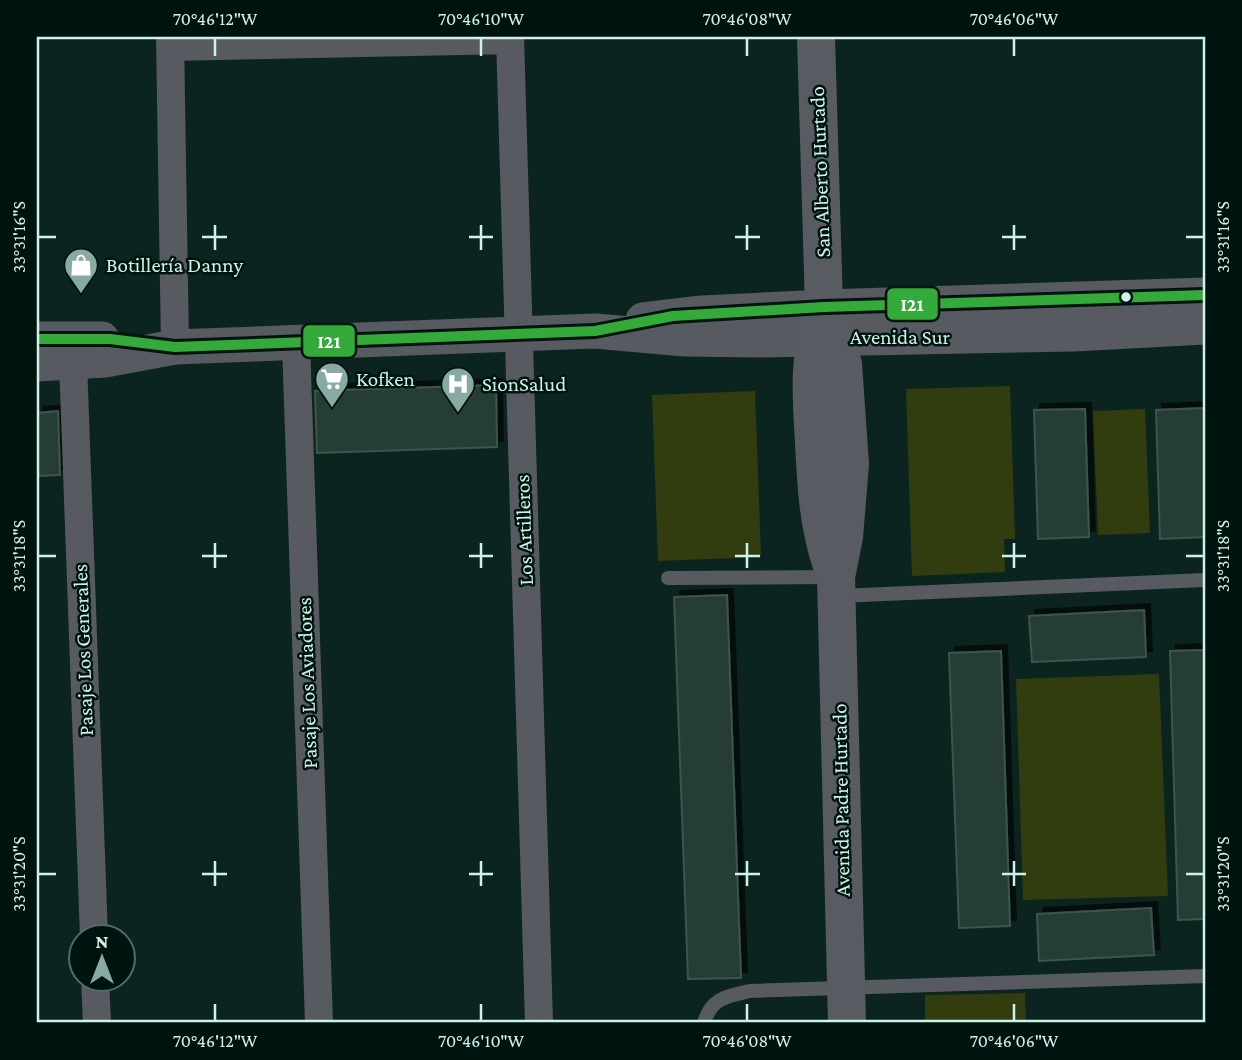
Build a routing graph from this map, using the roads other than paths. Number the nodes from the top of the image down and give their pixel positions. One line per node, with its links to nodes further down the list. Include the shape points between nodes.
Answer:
1 (816, 37): 6 (main road, San Alberto Hurtado)
2 (510, 38): 3 (street); 7 (street, Los Artilleros)
3 (170, 42): 10 (street)
4 (1205, 295): 6 (street, Avenida Sur)
5 (1205, 327): 6 (street, Avenida Sur, via 1073,334)
6 (824, 328): 7 (street, Avenida Sur, via 673,316 595,331); 15 (main road, Avenida Padre Hurtado, via 811,384 816,488)
7 (518, 334): 9 (street, Avenida Sur); 22 (street, Los Artilleros)
8 (37, 339): 10 (street, Avenida Sur, via 110,339)
9 (296, 343): 10 (street, Avenida Sur); 21 (street, Pasaje Los Aviadores)
10 (175, 347): 11 (street, Avenida Sur)
11 (73, 362): 12 (street, Avenida Sur); 16 (street, Pasaje Los Generales)
12 (37, 365)
13 (668, 578): 15 (lane)
14 (1205, 580): 15 (lane)
15 (836, 587): 19 (main road, Avenida Padre Hurtado)
16 (93, 923)
17 (1205, 976): 19 (lane)
18 (96, 993): 20 (street)
19 (846, 1006): 23 (lane, via 750,991 726,996 708,1010)
20 (97, 1023)
21 (319, 1023)
22 (539, 1023)
23 (704, 1023)

